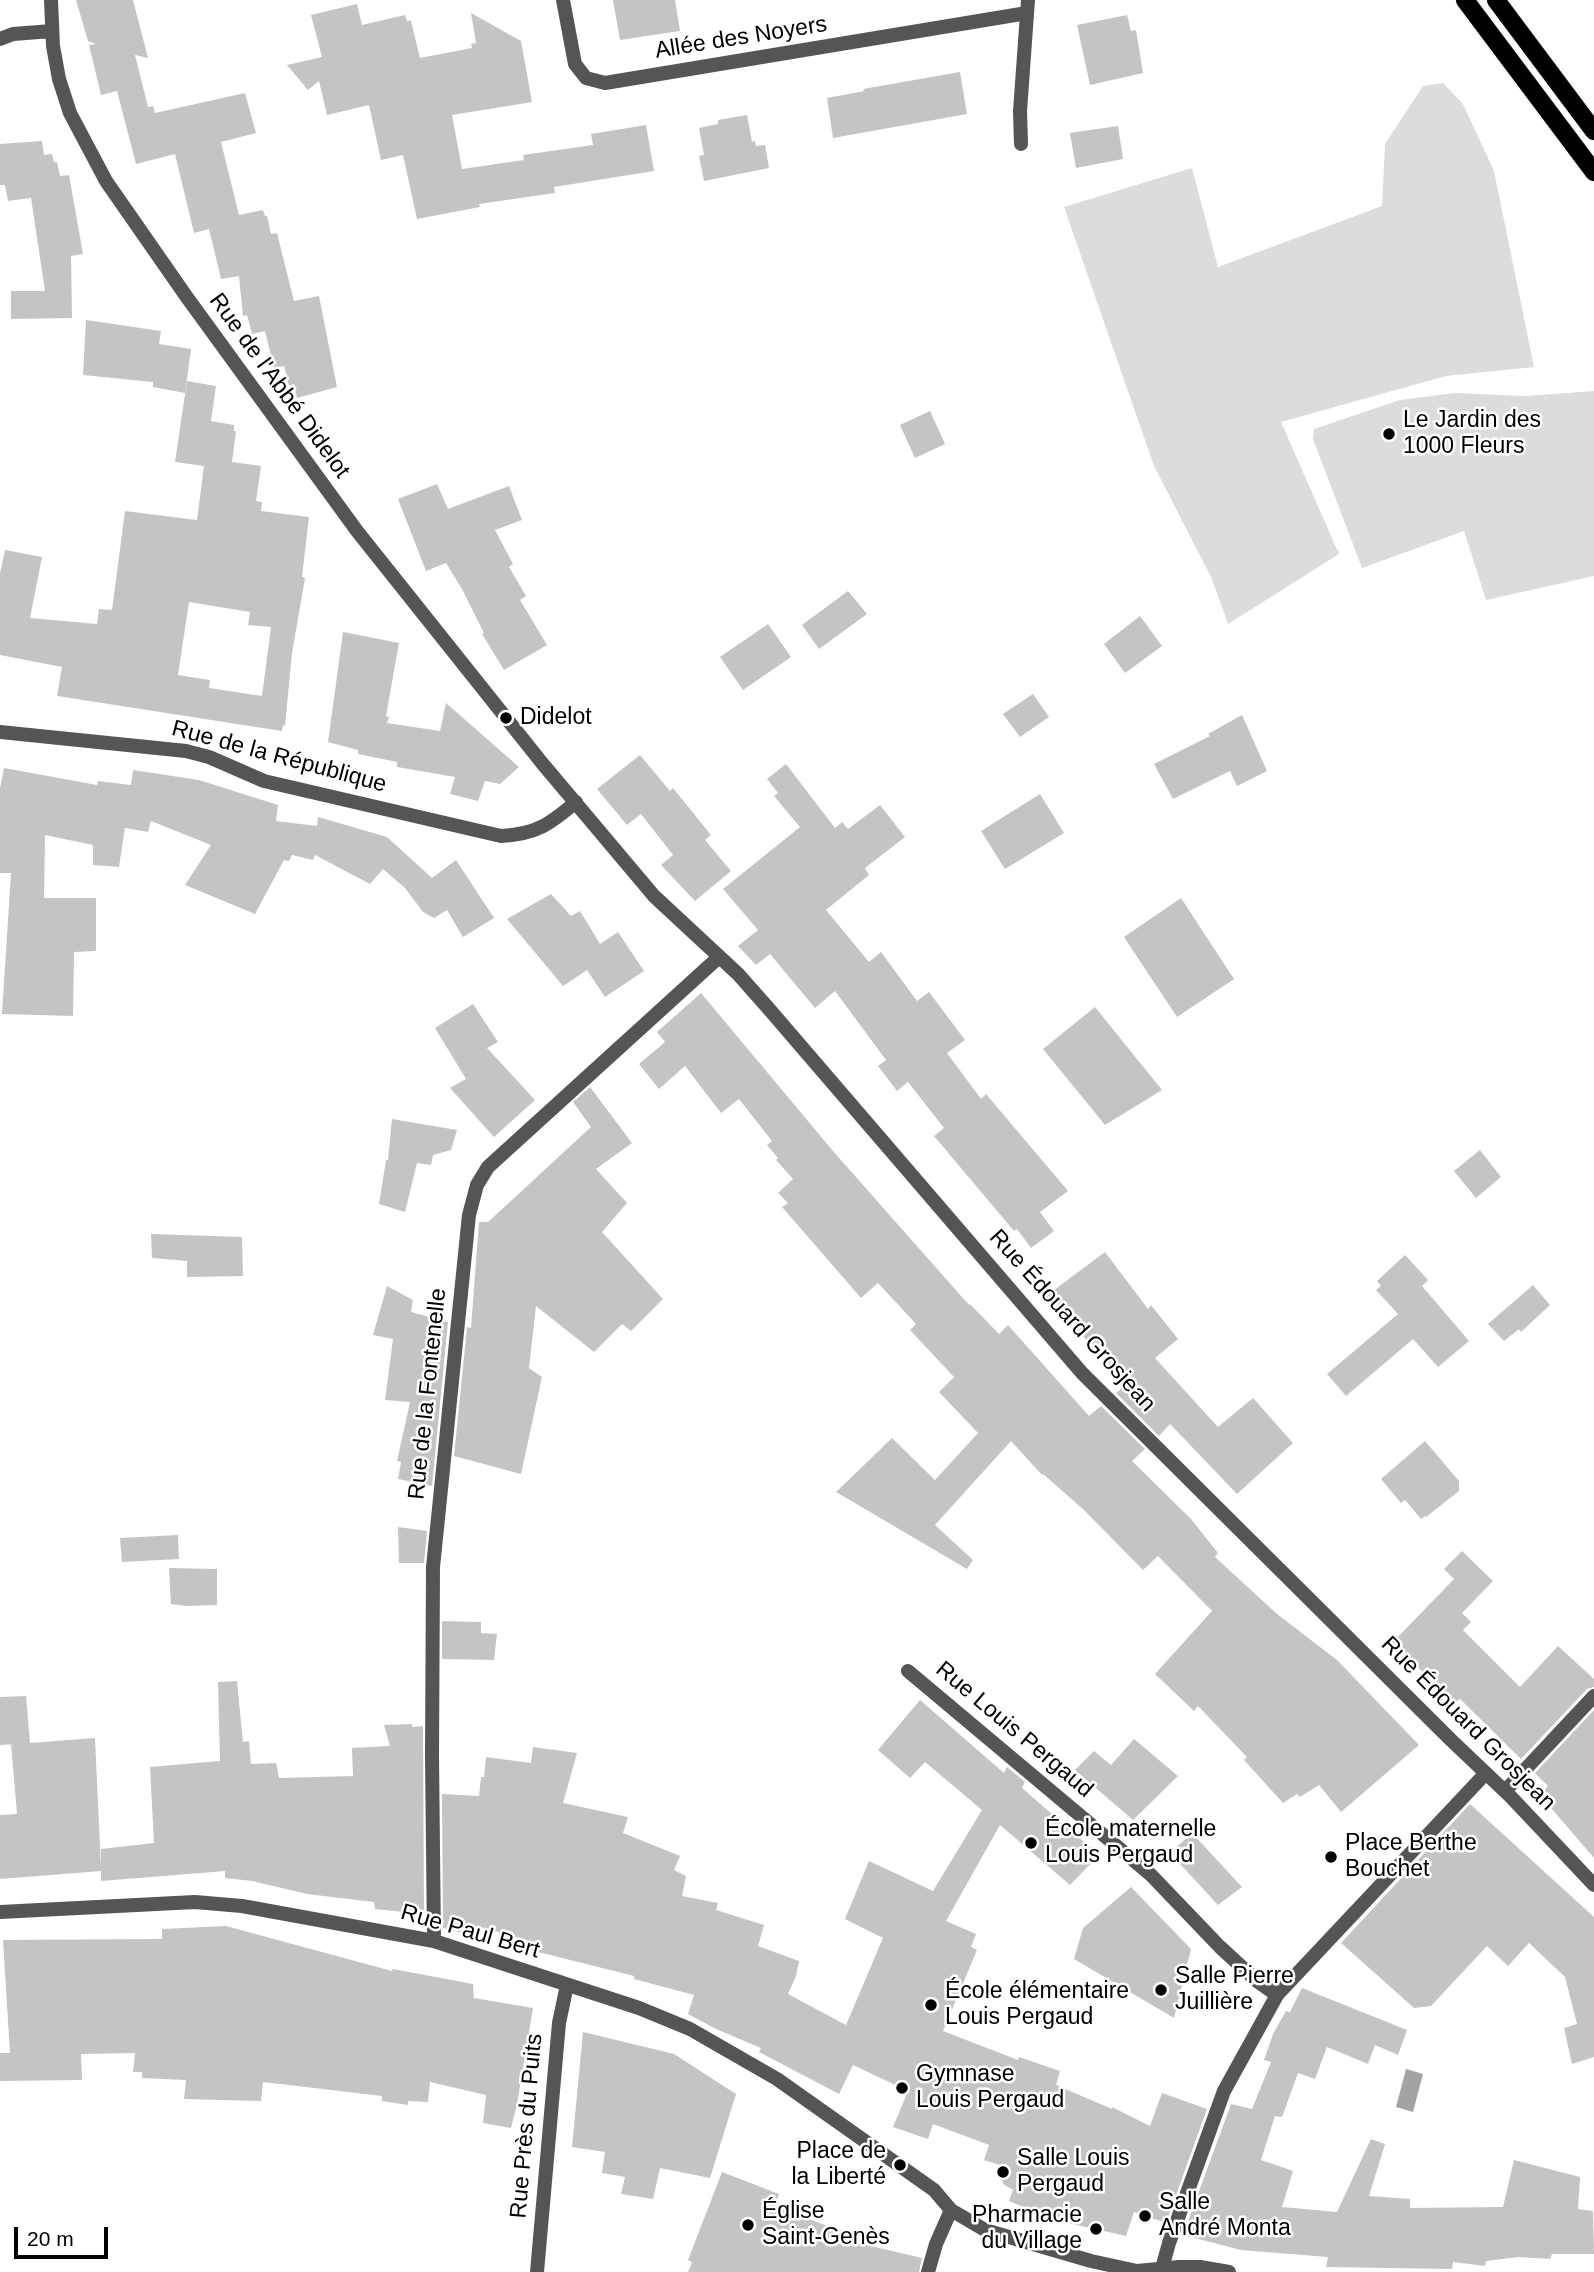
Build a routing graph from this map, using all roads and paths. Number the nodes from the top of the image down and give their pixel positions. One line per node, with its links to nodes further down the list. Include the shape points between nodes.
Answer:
1 (51, 0): 6 (street, Rue de l'Abbé Didelot)
2 (563, 0): 5 (street, Allée des Noyers, via 575,64 586,78 606,83)
3 (1465, 0): 10 (main road)
4 (1496, 0): 8 (main road)
5 (1027, 6): 9 (street)
6 (52, 31): 7 (street); 12 (street, Rue de l'Abbé Didelot, via 70,113 106,181 349,521)
7 (0, 39)
8 (1594, 131)
9 (1021, 144)
10 (1594, 173)
11 (0, 732): 13 (street, Rue de la République, via 187,751 264,781 501,836 525,834 552,822)
12 (542, 763): 13 (street, Rue Édouard Grosjean)
13 (576, 802): 14 (street, Rue Édouard Grosjean, via 654,896)
14 (719, 957): 17 (street, Rue Édouard Grosjean, via 1082,1373); 21 (street, Rue de la Fontenelle, via 488,1167 477,1185 469,1215 433,1567)
15 (908, 1671): 23 (street, Rue Louis Pergaud, via 1151,1875 1220,1947)
16 (1594, 1696): 18 (street)
17 (1486, 1773): 18 (street, Rue Édouard Grosjean); 23 (street)
18 (1505, 1791): 19 (street, Rue Édouard Grosjean)
19 (1594, 1885)
20 (0, 1912): 21 (street, Rue Paul Bert, via 195,1902 242,1906)
21 (434, 1941): 22 (street, Rue Paul Bert)
22 (567, 1984): 24 (street, Rue Paul Bert, via 690,2029 777,2079 934,2190); 26 (street, Rue Près du Puits, via 559,2023)
23 (1277, 1994): 25 (street, via 1224,2091)
24 (951, 2210): 25 (street, via 985,2230 1091,2261); 27 (street)
25 (1161, 2271): 28 (street, via 1200,2267)
26 (537, 2272)
27 (928, 2272)
28 (1229, 2272)

